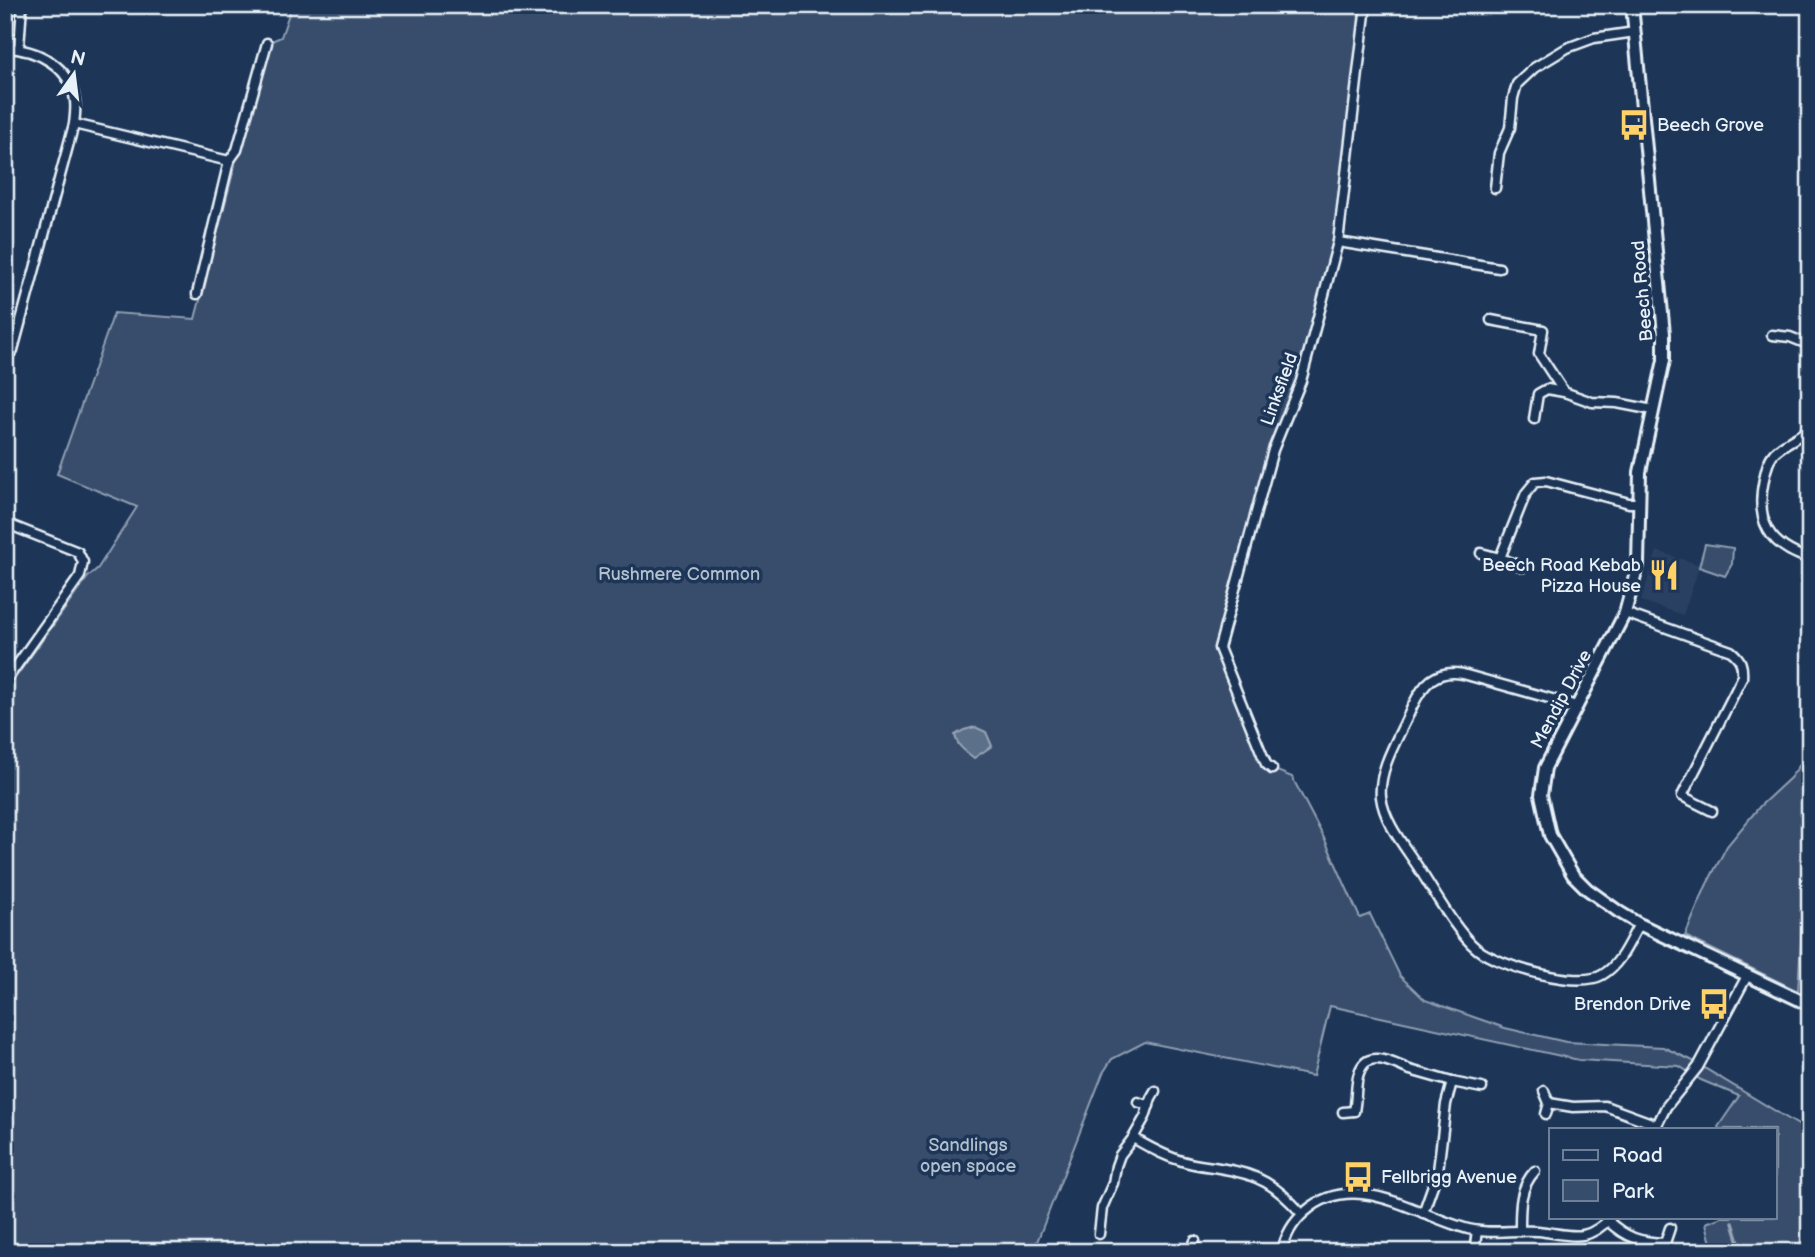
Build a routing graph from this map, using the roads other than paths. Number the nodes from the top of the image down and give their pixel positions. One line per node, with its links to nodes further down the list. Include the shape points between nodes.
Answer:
1 (22, 5): 7 (street)
2 (1366, 5): 11 (street, Linksfield)
3 (1632, 5): 4 (street, Beech Road)
4 (1635, 32): 10 (street, via 1594,38 1567,48 1517,84); 19 (street, Beech Road, via 1664,334 1664,360)
5 (267, 43): 9 (street, via 237,150)
6 (5, 48): 7 (street)
7 (19, 48): 8 (street, via 61,70 75,101)
8 (74, 124): 9 (street); 17 (street, via 13,349)
9 (229, 161): 13 (street)
10 (1495, 188)
11 (1338, 242): 12 (street); 31 (street, Linksfield, via 1301,381 1273,450 1219,648)
12 (1499, 268)
13 (197, 294)
14 (1491, 320): 18 (street, via 1543,330 1539,354)
15 (1772, 335): 16 (street)
16 (1810, 345)
17 (5, 359)
18 (1564, 393): 19 (street, via 1592,402); 20 (street, via 1547,389 1538,394)
19 (1653, 410): 22 (street, Beech Road, via 1640,472)
20 (1534, 419)
21 (1810, 427): 26 (street, via 1770,459 1761,501 1763,520 1775,541)
22 (1639, 503): 25 (street, via 1535,482 1526,493); 28 (street, Beech Road, via 1638,565)
23 (5, 523): 29 (street, via 78,552 83,562 80,576)
24 (1481, 553): 25 (street)
25 (1500, 558): 27 (street)
26 (1810, 559)
27 (1522, 567)
28 (1625, 613): 30 (street, Mendip Drive); 32 (street, via 1740,658 1742,678 1682,796)
29 (7, 675)
30 (1577, 706): 33 (street, Mendip Drive, via 1545,768 1541,795 1546,824 1573,876); 33 (street, via 1453,672 1429,679 1419,691 1386,768 1381,798 1396,834 1430,886 1476,948 1495,960 1525,971 1590,979 1614,965)
31 (1272, 769)
32 (1712, 811)
33 (1639, 924): 34 (street, Mendip Drive)
34 (1747, 976): 35 (street, Mendip Drive); 45 (street, via 1698,1067)
35 (1810, 1005)
36 (1452, 1082): 37 (street); 43 (street, via 1382,1058 1371,1060 1358,1073 1357,1114); 48 (street, via 1438,1171)
37 (1482, 1088)
38 (1155, 1091): 42 (street)
39 (1544, 1091): 41 (street)
40 (1138, 1102): 42 (street)
41 (1549, 1103): 44 (street); 45 (street, via 1605,1105)
42 (1149, 1105): 46 (street)
43 (1343, 1112)
44 (1546, 1114)
45 (1656, 1127)
46 (1133, 1138): 49 (street, via 1184,1162 1266,1180); 54 (street, via 1116,1166)
47 (1535, 1171): 53 (street, via 1524,1182)
48 (1423, 1213): 49 (street, via 1352,1193 1331,1196); 52 (street)
49 (1302, 1214): 58 (street)
50 (1610, 1219): 53 (street, via 1577,1237); 56 (street, via 1629,1237)
51 (1670, 1228): 56 (street)
52 (1477, 1231): 53 (street); 59 (street)
53 (1520, 1231)
54 (1099, 1234)
55 (1195, 1241): 57 (street)
56 (1666, 1247)
57 (1191, 1252)
58 (1282, 1252)
59 (1474, 1252)

